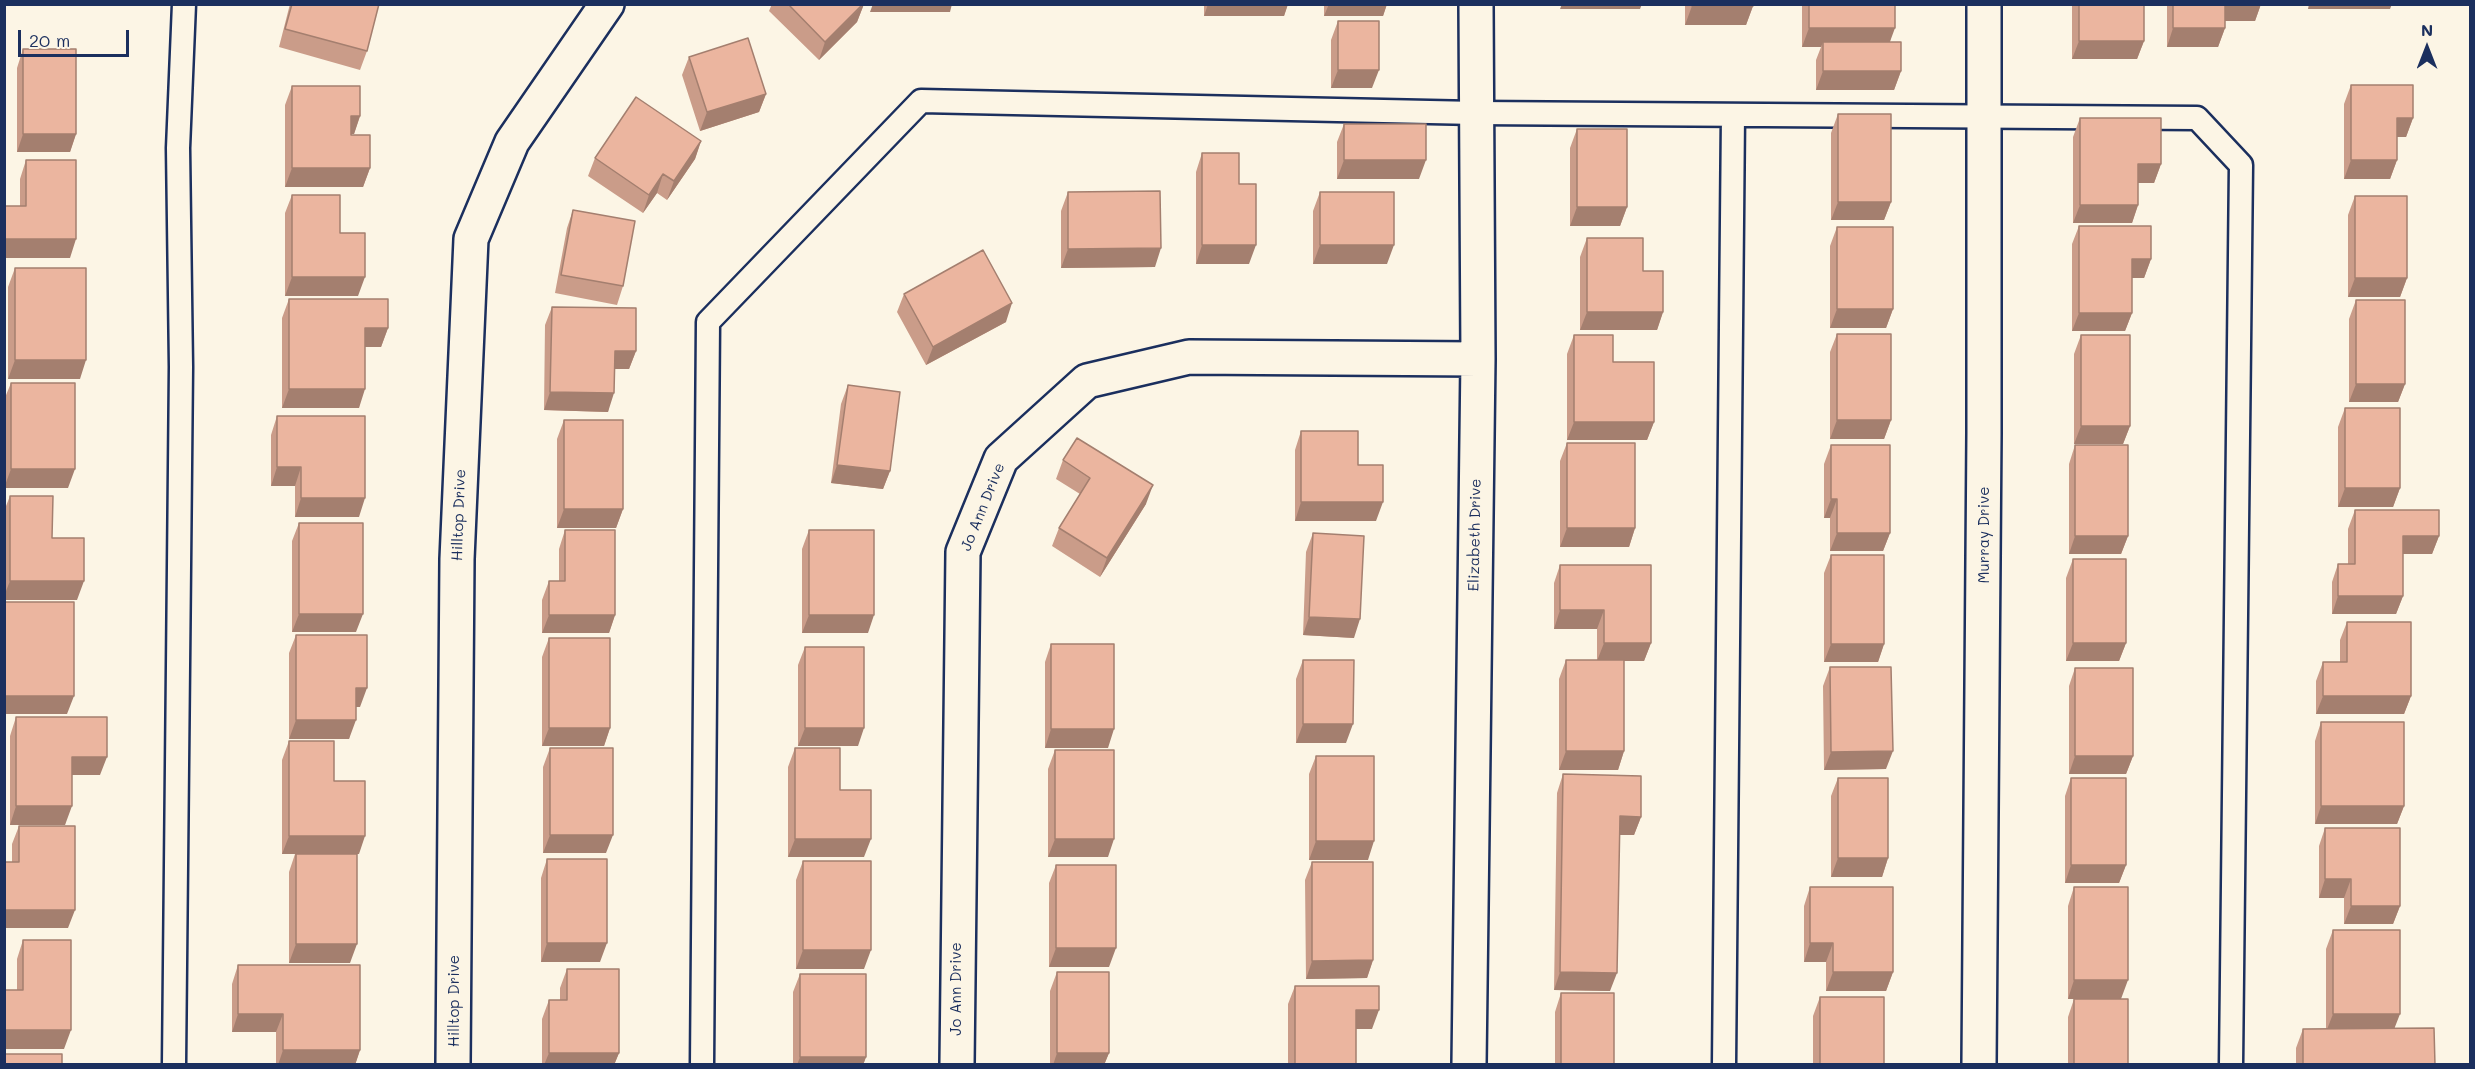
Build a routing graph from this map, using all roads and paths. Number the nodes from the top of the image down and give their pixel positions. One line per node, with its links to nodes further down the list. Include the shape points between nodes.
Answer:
1 (184, 4): 9 (lane, via 178,148 181,367)
2 (607, 4): 10 (street, Hilltop Drive, via 512,142 471,239 457,559)
3 (1476, 4): 5 (street, Elizabeth Drive)
4 (1984, 4): 7 (street, Murray Drive)
5 (1476, 113): 6 (lane); 8 (street, Elizabeth Drive); 11 (lane, via 921,101 708,322)
6 (1733, 115): 7 (lane); 14 (lane)
7 (1984, 117): 15 (street, Murray Drive); 16 (lane, via 2197,118 2241,165)
8 (1478, 359): 12 (street, Jo Ann Drive, via 1190,357 1087,381 1001,459 963,552); 13 (street, Elizabeth Drive)
9 (174, 1065)
10 (453, 1065)
11 (702, 1065)
12 (957, 1065)
13 (1469, 1065)
14 (1724, 1065)
15 (1979, 1065)
16 (2231, 1065)

